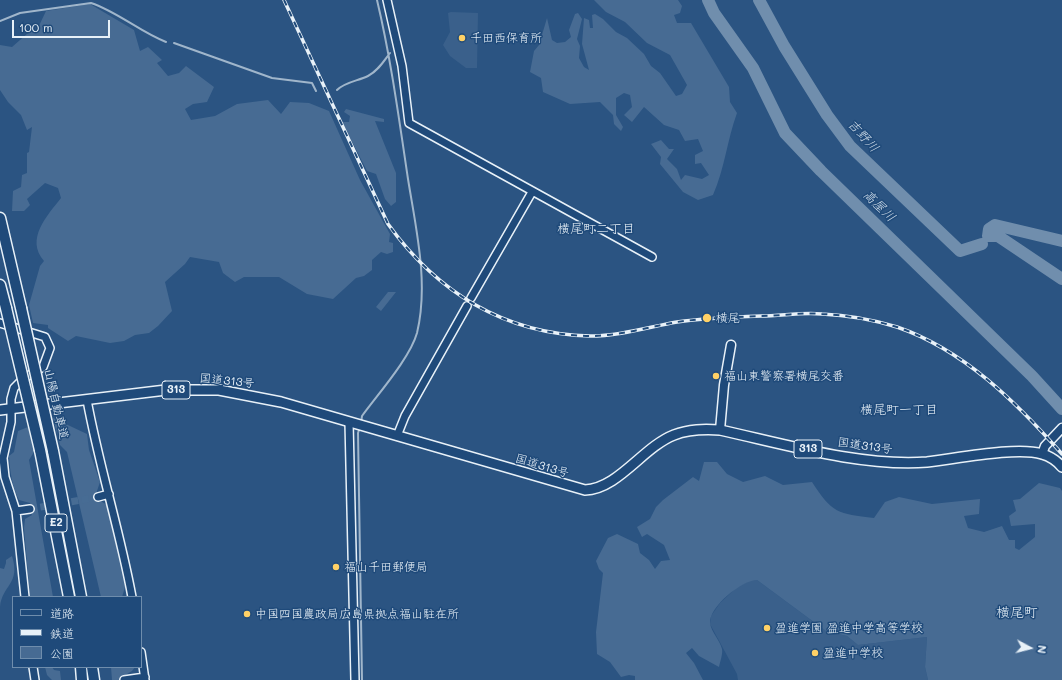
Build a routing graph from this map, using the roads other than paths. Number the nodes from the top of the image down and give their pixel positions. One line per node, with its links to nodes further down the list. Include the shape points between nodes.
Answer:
1 (387, 0): 2 (street, via 402,66 409,123)
2 (532, 192): 4 (street); 6 (street)
3 (0, 218): 25 (highway, 山陽自動車道 / E2, bridge, via 53,451)
4 (652, 257)
5 (0, 285): 24 (highway, E2, bridge, via 40,450)
6 (471, 298)
7 (467, 306): 16 (street, via 405,416)
8 (0, 323): 11 (street, via 45,337 50,348 43,367 23,379 14,388)
9 (731, 345): 15 (main road)
10 (87, 400): 11 (highway, 国道313号 / 313); 13 (highway, 国道313号 / 313, via 166,390 219,390 262,397); 19 (street, via 95,443)
11 (11, 409): 12 (highway, 国道313号 / 313); 22 (street, via 11,422 3,458 5,477)
12 (0, 410)
13 (352, 423): 16 (highway, 国道313号 / 313); 36 (street)
14 (1062, 428): 17 (main road, via 1045,446)
15 (720, 430): 16 (highway, 国道313号 / 313, via 688,431 673,435 609,482 593,490 585,490); 17 (highway, 国道313号 / 313, via 827,453 892,462 1019,452)
16 (398, 436)
17 (1042, 454): 18 (highway, 国道313号 / 313, via 1052,458)
18 (1062, 467)
19 (109, 494): 20 (street); 26 (street)
20 (98, 497)
21 (30, 509): 22 (street)
22 (16, 511): 23 (street)
23 (25, 596)
24 (69, 596)
25 (81, 596)
26 (132, 596)
27 (142, 658): 31 (street)
28 (33, 668): 32 (street)
29 (80, 668): 33 (highway)
30 (92, 668): 34 (highway)
31 (145, 678): 35 (street)
32 (35, 680)
33 (82, 680)
34 (94, 680)
35 (124, 680)
36 (355, 680)

